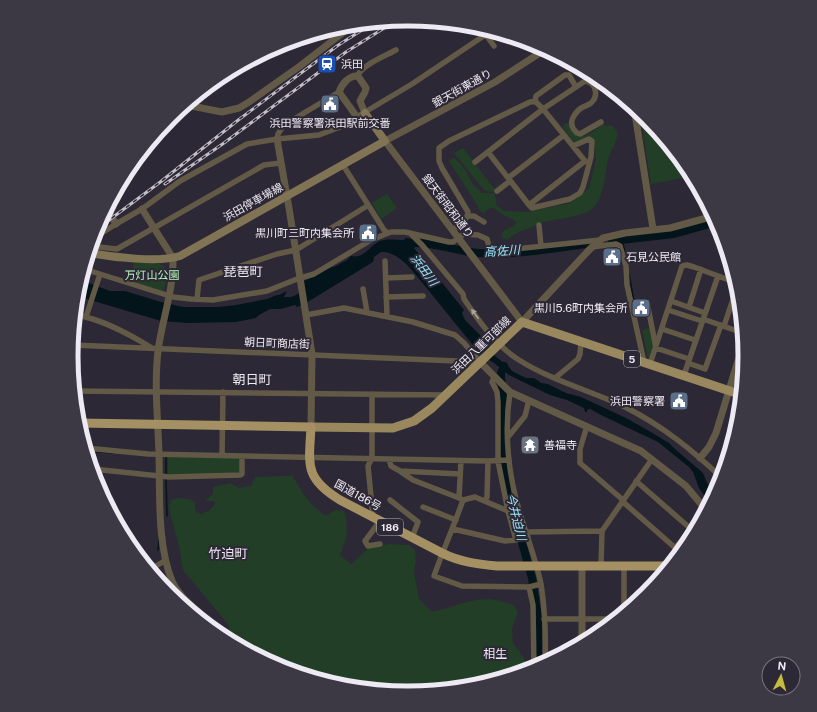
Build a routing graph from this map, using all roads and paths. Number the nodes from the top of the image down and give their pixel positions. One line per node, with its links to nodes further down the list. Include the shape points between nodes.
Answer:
1 (344, 32): 13 (street, via 239,108 222,112)
2 (484, 35): 15 (street)
3 (486, 35): 4 (street)
4 (494, 46)
5 (396, 50): 7 (street, via 366,67)
6 (540, 53): 21 (street, 銀天街東通り, via 495,82)
7 (356, 76): 9 (street, via 352,76 341,85); 10 (street, via 366,88)
8 (576, 87): 11 (street, via 569,76 565,75 536,96); 14 (street); 18 (street, via 585,81 592,84 595,90 592,102 578,110 572,120 572,126 577,133 584,132)
9 (339, 92): 12 (street); 20 (street, via 284,125)
10 (361, 99): 12 (street); 15 (street, via 360,103)
11 (535, 101): 14 (street); 36 (street, via 439,148 439,161)
12 (348, 105): 16 (street)
13 (193, 106)
14 (544, 109): 19 (street); 23 (street)
15 (365, 113): 16 (street); 21 (main road)
16 (357, 117): 20 (street, via 324,134)
17 (636, 117): 42 (street)
18 (601, 122)
19 (564, 135): 22 (street); 29 (street)
20 (277, 139): 26 (street); 34 (street, via 246,144 180,181)
21 (385, 141): 27 (main road, 浜田停車場線); 43 (street, 銀天街昭和通り)
22 (573, 146): 24 (street); 28 (street, via 592,141)
23 (488, 152): 25 (street); 29 (street)
24 (585, 161): 28 (street); 32 (street)
25 (475, 162)
26 (281, 163): 31 (street); 41 (street, via 264,165)
27 (343, 166): 31 (main road, 浜田停車場線); 33 (street)
28 (589, 166): 32 (street, via 583,187 576,196 532,208)
29 (509, 179): 30 (street); 32 (street)
30 (497, 191)
31 (286, 196): 52 (street); 54 (main road, 浜田停車場線)
32 (529, 204)
33 (368, 206): 45 (street); 52 (street)
34 (142, 209): 39 (street); 41 (street)
35 (111, 215): 39 (street)
36 (468, 216): 38 (street, via 474,216); 43 (street)
37 (708, 218): 42 (street, via 681,226)
38 (484, 222)
39 (116, 224): 44 (street)
40 (539, 225): 50 (street)
41 (154, 228): 49 (street, via 117,249); 54 (street)
42 (653, 229): 48 (street, via 608,236)
43 (453, 230): 47 (street, 銀天街昭和通り)
44 (103, 232)
45 (388, 232): 46 (street); 62 (street)
46 (410, 233): 47 (street, via 449,242); 87 (street, one-way to 46, via 464,299 463,294)
47 (459, 238): 50 (street, via 464,234 485,237 489,241 490,250 497,251); 81 (street, 銀天街昭和通り)
48 (600, 240): 50 (street); 51 (street)
49 (98, 246)
50 (542, 246)
51 (591, 247): 71 (street, via 616,244 620,246); 81 (street)
52 (296, 250): 62 (street); 68 (street, via 199,280)
53 (95, 254): 54 (main road, 浜田停車場線)
54 (173, 258): 65 (street)
55 (385, 261): 61 (street)
56 (701, 269): 59 (street); 69 (street, via 682,266); 72 (street)
57 (90, 271): 58 (street)
58 (99, 275): 65 (street); 79 (street)
59 (718, 276): 63 (street); 75 (street)
60 (412, 277): 61 (street)
61 (386, 278): 67 (street)
62 (300, 280): 68 (street, via 267,291 230,298); 76 (street)
63 (729, 280)
64 (363, 289): 74 (street)
65 (169, 296): 68 (street); 89 (street, via 163,327)
66 (423, 296): 67 (street)
67 (386, 297): 78 (street)
68 (197, 299)
69 (671, 302): 72 (street); 73 (street)
70 (732, 302): 82 (street)
71 (633, 304): 90 (street, via 647,302); 95 (street)
72 (688, 307): 75 (street)
73 (668, 310): 80 (street); 83 (street)
74 (367, 312): 76 (street, via 344,308); 78 (street)
75 (705, 313): 80 (street)
76 (306, 315): 91 (street)
77 (81, 316): 79 (street)
78 (387, 316): 92 (street, via 455,335)
79 (86, 317): 89 (street)
80 (703, 320): 82 (street); 85 (street)
81 (522, 322): 86 (main road, 浜田八重可部線 / 5); 87 (main road, 浜田八重可部線)
82 (722, 326): 84 (street); 93 (street, via 706,369)
83 (662, 329): 85 (street); 90 (street)
84 (738, 330)
85 (695, 340): 93 (street)
86 (581, 342): 95 (main road, 浜田八重可部線 / 5); 99 (street, via 578,359)
87 (499, 344): 92 (main road, 浜田八重可部線); 99 (street, via 518,360)
88 (78, 345): 89 (street, 朝日町商店街)
89 (155, 348): 91 (street, 朝日町商店街); 102 (street)
90 (656, 348): 93 (street); 95 (street)
91 (312, 354): 92 (street, 朝日町商店街); 106 (street)
92 (481, 361): 100 (street); 109 (main road, 浜田八重可部線)
93 (688, 361): 96 (street)
94 (738, 361): 97 (street)
95 (647, 363): 96 (main road, 浜田八重可部線 / 5)
96 (684, 375): 103 (main road, 浜田八重可部線 / 5)
97 (734, 375): 98 (street); 103 (street)
98 (738, 376)
99 (555, 378): 124 (street, via 644,418 671,434)
100 (497, 379): 105 (street); 130 (street, via 492,382 498,402)
101 (80, 391): 102 (street)
102 (156, 391): 104 (street); 112 (street)
103 (729, 391): 107 (main road, 浜田八重可部線 / 5); 124 (street, via 713,439)
104 (223, 392): 106 (street); 113 (street)
105 (510, 392): 110 (street); 117 (street)
106 (312, 393): 108 (street); 115 (street)
107 (737, 393)
108 (372, 394): 109 (street); 116 (street)
109 (446, 395): 116 (main road, 浜田八重可部線, via 427,413 409,423 393,428)
110 (529, 400): 114 (street); 117 (street, via 525,416)
111 (86, 424): 112 (highway)
112 (157, 425): 113 (highway); 119 (street)
113 (223, 426): 115 (highway); 120 (street)
114 (587, 426): 126 (street, via 629,445); 139 (street, via 580,449 580,463)
115 (311, 427): 116 (main road, 浜田八重可部線); 122 (highway, 国道186号 / 186)
116 (372, 428): 123 (street)
117 (508, 437): 127 (street)
118 (92, 449): 119 (street)
119 (159, 454): 120 (street); 135 (street)
120 (222, 455): 121 (street)
121 (242, 456): 122 (street); 135 (street, via 240,475)
122 (309, 457): 123 (street); 144 (highway, 国道186号 / 186, via 313,477 319,485 340,500)
123 (372, 458): 125 (street); 144 (street, via 368,466)
124 (700, 458): 133 (street)
125 (389, 459): 128 (street); 132 (street, via 391,466)
126 (652, 459): 136 (street); 141 (street, via 686,486)
127 (509, 460): 130 (street); 149 (street)
128 (461, 461): 129 (street); 134 (street)
129 (488, 461): 130 (street); 140 (street)
130 (499, 461): 143 (street)
131 (99, 470): 135 (street)
132 (400, 471): 134 (street); 137 (street, via 413,480)
133 (717, 473)
134 (460, 474): 137 (street)
135 (159, 476): 156 (street, via 160,513)
136 (636, 481): 139 (street); 146 (street)
137 (461, 499): 140 (street, via 475,497); 145 (street)
138 (390, 500): 151 (street, via 418,522)
139 (622, 500): 148 (street); 154 (street)
140 (485, 501): 143 (street)
141 (702, 505)
142 (423, 507): 145 (street)
143 (508, 511): 152 (street)
144 (376, 519): 151 (highway, 国道186号 / 186); 153 (street, via 366,541 368,546)
145 (456, 520): 147 (street)
146 (690, 528)
147 (453, 529): 152 (street, via 505,541); 155 (street)
148 (602, 531): 149 (street); 159 (street)
149 (527, 535): 152 (street); 157 (street)
150 (684, 537): 154 (street)
151 (412, 538): 155 (highway, 国道186号 / 186)
152 (517, 540)
153 (380, 544)
154 (675, 548)
155 (442, 553): 157 (highway, 国道186号 / 186, via 476,564); 164 (street, via 434,576 438,578 462,586)
156 (166, 560): 162 (street); 165 (street, via 172,581)
157 (532, 566): 158 (highway, 国道186号 / 186); 163 (street)
158 (582, 566): 159 (highway, 国道186号 / 186); 168 (street)
159 (601, 566): 160 (highway, 国道186号 / 186)
160 (624, 566): 161 (highway, 国道186号 / 186); 166 (street)
161 (663, 566)
162 (156, 568)
163 (539, 584): 164 (street); 167 (street)
164 (529, 587): 172 (street, via 533,605)
165 (183, 597)
166 (624, 606)
167 (544, 619): 168 (street); 171 (street)
168 (582, 619): 169 (street); 170 (street)
169 (608, 619)
170 (582, 636)
171 (545, 656)
172 (534, 661)

